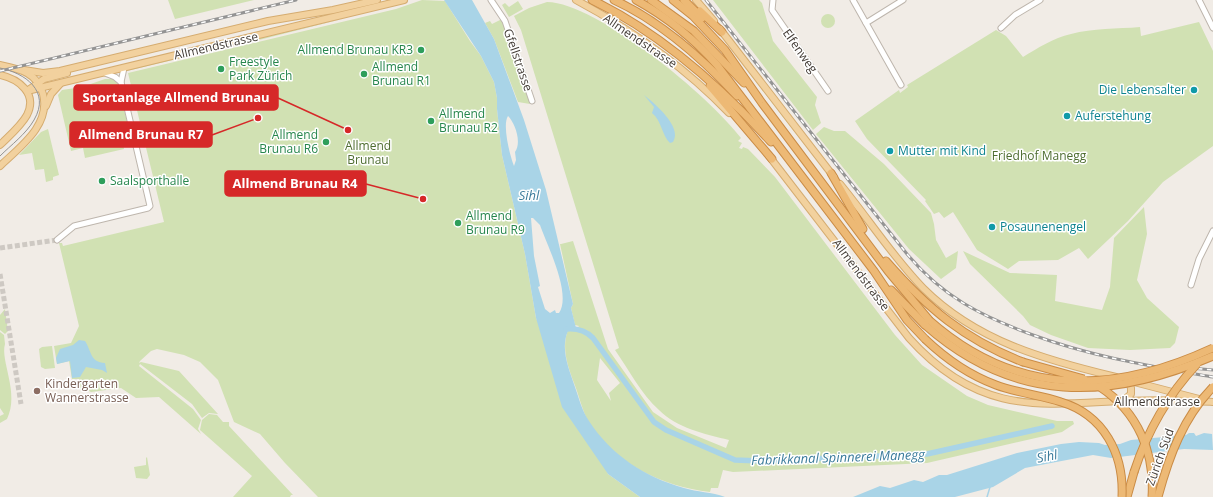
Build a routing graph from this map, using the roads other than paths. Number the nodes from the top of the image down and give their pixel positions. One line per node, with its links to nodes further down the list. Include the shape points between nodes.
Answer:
1 (377, 0): 22 (main road, Allmendstrasse, via 281,18)
2 (404, 0): 25 (main road, Allmendstrasse)
3 (491, 0): 35 (street, Gfellstrasse, via 505,21)
4 (576, 0): 41 (main road, Allmendstrasse, via 634,34 678,67 726,110)
5 (592, 0): 24 (highway, via 652,35)
6 (614, 0): 38 (highway, via 654,23 688,49)
7 (636, 0): 38 (highway, via 666,19 699,46)
8 (651, 0): 36 (highway, via 703,39)
9 (673, 0): 36 (highway, via 719,43)
10 (684, 0): 39 (highway, via 739,62)
11 (687, 0): 21 (highway)
12 (696, 0): 21 (main road, Allmendstrasse)
13 (773, 0): 34 (street, Elfenweg, via 772,10)
14 (853, 0): 18 (street)
15 (903, 0): 18 (street)
16 (1040, 0): 19 (street, via 1015,15)
17 (1199, 0): 20 (street)
18 (866, 23): 32 (street)
19 (1001, 28)
20 (1213, 28)
21 (722, 32): 44 (main road, Allmendstrasse)
22 (92, 64): 26 (main road, Allmendstrasse, via 52,72); 31 (main road)
23 (0, 65): 26 (main road, Allmendstrasse)
24 (692, 67): 41 (highway, via 726,103); 43 (highway, via 723,92)
25 (124, 68): 27 (main road, Allmendstrasse); 29 (street)
26 (24, 70): 31 (main road)
27 (104, 73): 29 (street); 30 (main road, Allmendstrasse)
28 (0, 75): 33 (main road, via 14,79)
29 (121, 82): 47 (street, via 150,206 74,226)
30 (60, 84): 31 (main road, Allmendstrasse); 37 (main road, via 49,97)
31 (40, 85): 33 (main road, Allmendstrasse); 37 (main road)
32 (901, 85)
33 (27, 91): 40 (main road, via 30,104 27,115)
34 (828, 91)
35 (532, 101)
36 (762, 103): 39 (highway)
37 (45, 109): 42 (main road, via 35,131)
38 (759, 119): 43 (highway)
39 (786, 135): 46 (highway)
40 (0, 145)
41 (772, 159): 56 (main road, Allmendstrasse, via 909,338 946,372 984,392 1018,402 1053,405)
42 (0, 166)
43 (793, 166): 49 (highway)
44 (831, 173): 48 (highway); 54 (main road, Allmendstrasse, via 912,275 951,313 986,335 1018,349)
45 (1213, 231): 50 (street, via 1199,260)
46 (864, 238): 48 (highway); 51 (highway)
47 (57, 240)
48 (874, 248): 60 (highway, bridge, via 936,313 965,334 1023,362 1086,380 1111,396 1128,412 1144,439 1151,467)
49 (874, 271): 51 (highway); 58 (highway, bridge, via 907,320 950,361 978,378 1012,390 1063,402 1090,416 1107,435 1117,454 1122,474)
50 (1191, 285)
51 (927, 322): 52 (highway, bridge, via 992,362 1030,375 1065,381 1092,382 1132,376 1172,365); 53 (highway, bridge, via 945,342 989,368 1026,381 1065,388 1126,385)
52 (1213, 348): 59 (highway, bridge, via 1186,376 1158,417 1141,452)
53 (1213, 356)
54 (1128, 381): 56 (main road, via 1132,388 1131,394); 57 (main road, Allmendstrasse)
55 (1213, 387): 61 (highway, Zürich Süd, bridge, via 1194,409 1180,433 1169,458)
56 (1122, 401): 57 (main road, Allmendstrasse)
57 (1211, 402)
58 (1122, 497)
59 (1127, 497)
60 (1152, 497)
61 (1158, 497)

